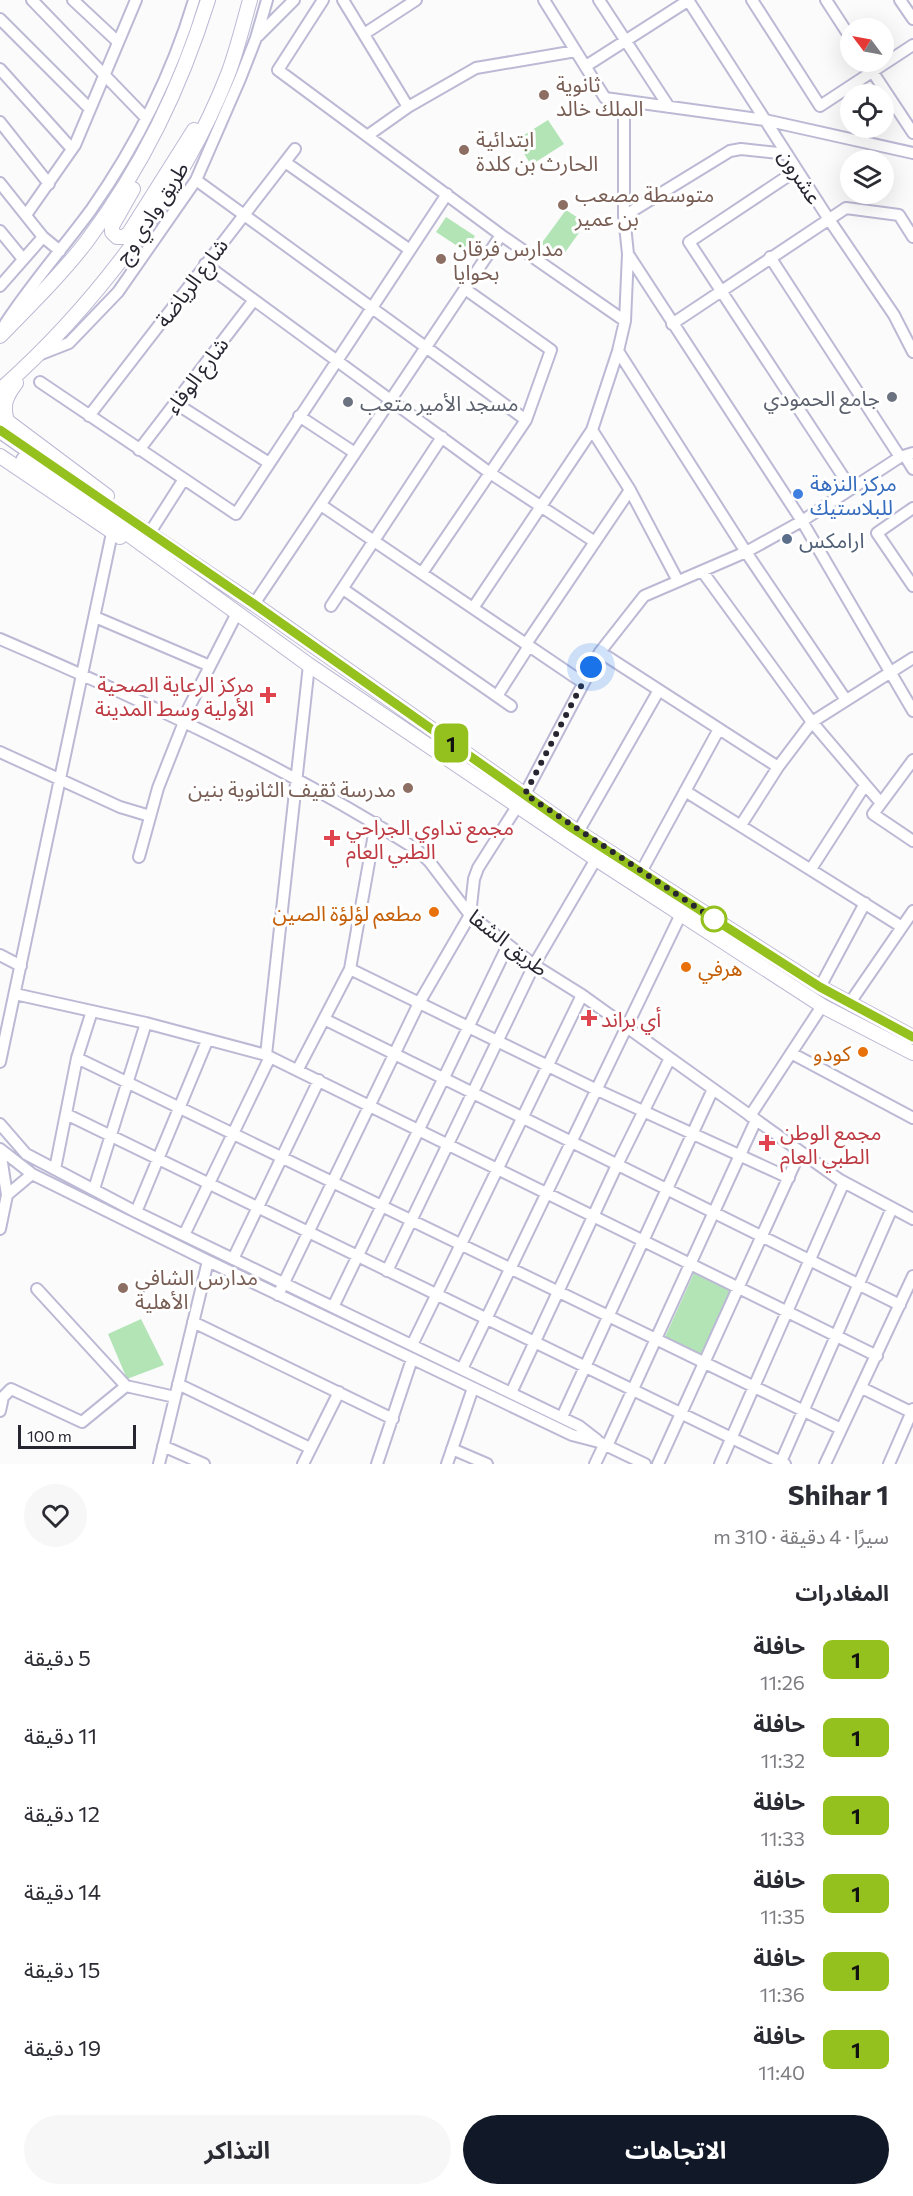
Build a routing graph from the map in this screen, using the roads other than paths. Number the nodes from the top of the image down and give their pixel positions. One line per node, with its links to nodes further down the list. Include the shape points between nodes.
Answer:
1 (32, 0): 32 (street)
2 (73, 0): 24 (street)
3 (194, 0): 39 (street, via 174,60)
4 (208, 0): 33 (main road, طريق وادي وج)
5 (250, 0): 35 (main road, طريق وادي وج, via 228,75)
6 (267, 0): 22 (street)
7 (294, 0): 22 (street)
8 (323, 0): 43 (street, via 278,70)
9 (344, 0): 21 (street)
10 (416, 0): 21 (street)
11 (544, 0): 26 (street)
12 (599, 0): 23 (street)
13 (688, 0): 23 (street); 40 (street, عشرون)
14 (752, 0): 30 (street, via 820,106)
15 (826, 0): 20 (street)
16 (900, 0): 19 (street)
17 (131, 2): 24 (street)
18 (0, 19): 38 (street)
19 (913, 19)
20 (840, 22)
21 (364, 34): 36 (street)
22 (256, 38): 50 (street)
23 (625, 40): 28 (street); 37 (street)
24 (118, 42): 32 (street)
25 (913, 45): 27 (street)
26 (576, 51): 28 (street); 36 (street, via 476,68)
27 (894, 54)
28 (586, 66): 34 (street, via 605,98)
29 (0, 69): 44 (street)
30 (862, 72)
31 (873, 72): 42 (street)
32 (104, 76): 38 (street); 39 (street)
33 (174, 92): 35 (main road, via 169,127 113,223 111,229 117,237 129,233 182,146); 75 (main road, طريق وادي وج, via 160,126 128,182 86,243)
34 (624, 101): 37 (street); 56 (street)
35 (214, 103): 79 (main road, طريق وادي وج, via 180,173 140,232 107,279)
36 (408, 107): 43 (street)
37 (669, 107): 40 (street)
38 (90, 109): 44 (street)
39 (146, 118): 63 (street)
40 (765, 120): 46 (street); 47 (street, عشرون)
41 (0, 122): 52 (street)
42 (913, 134)
43 (367, 136): 53 (street)
44 (72, 149): 52 (street)
45 (295, 149): 48 (street, شارع الرياضة)
46 (913, 153)
47 (787, 154): 49 (street, عشرون); 56 (street, via 730,151)
48 (285, 162): 54 (street, شارع الرياضة); 62 (street)
49 (797, 170): 57 (street, عشرون); 70 (street, via 689,242)
50 (196, 180): 54 (street); 79 (street, via 118,292 69,344)
51 (0, 183): 55 (street)
52 (49, 184): 55 (street)
53 (447, 195): 59 (street); 62 (street)
54 (243, 214): 67 (street, شارع الرياضة); 72 (street)
55 (26, 215): 60 (street)
56 (624, 216): 64 (street)
57 (828, 218): 61 (street, via 846,208 899,215); 65 (street); 78 (street, عشرون, via 894,315)
58 (0, 231): 66 (street)
59 (501, 235): 69 (street); 73 (street)
60 (43, 237): 63 (street); 66 (street)
61 (913, 237)
62 (410, 250): 72 (street)
63 (60, 251): 75 (street)
64 (628, 254): 73 (street); 74 (street)
65 (770, 257): 70 (street); 94 (street)
66 (23, 259): 68 (street)
67 (205, 264): 71 (street); 85 (street, شارع الرياضة)
68 (2, 280)
69 (465, 289): 76 (street); 87 (street, via 551,350)
70 (721, 291): 74 (street); 99 (street)
71 (254, 300): 80 (street); 84 (street, شارع الوفاء)
72 (371, 308): 76 (street); 80 (street)
73 (625, 321): 77 (street)
74 (672, 324): 105 (street)
75 (0, 334)
76 (426, 347): 83 (street); 87 (street)
77 (618, 351): 89 (street); 110 (street)
78 (913, 352)
79 (37, 357): 82 (main road, طريق وادي وج); 107 (main road, via 8,394 3,409 7,421 146,524)
80 (336, 361): 83 (street); 86 (street)
81 (40, 382): 85 (street)
82 (0, 390)
83 (391, 399): 90 (street); 93 (street)
84 (175, 403): 92 (street, شارع الوفاء); 95 (street)
85 (89, 416): 92 (street)
86 (299, 416): 93 (street); 95 (street)
87 (526, 420): 97 (street)
88 (0, 430): 91 (highway)
89 (592, 430): 100 (street); 103 (street)
90 (442, 437): 97 (street); 108 (street)
91 (7, 448): 101 (highway); 106 (main road)
92 (139, 450): 98 (street)
93 (355, 453): 102 (street)
94 (906, 455): 96 (street); 99 (street)
95 (269, 463): 98 (street, via 236,514)
96 (913, 469)
97 (490, 473): 103 (street); 113 (street)
98 (184, 479): 107 (street)
99 (850, 487): 105 (street)
100 (630, 490): 109 (street); 114 (street)
101 (88, 499): 107 (main road); 111 (main road)
102 (321, 505): 108 (street); 117 (street)
103 (541, 507): 109 (street); 119 (street)
104 (913, 508): 115 (street, via 877,533)
105 (802, 520): 110 (street); 128 (street)
106 (112, 533): 111 (main road); 121 (street)
107 (149, 534): 117 (main road)
108 (374, 541): 113 (street); 116 (street)
109 (595, 542): 123 (street)
110 (746, 552): 112 (street); 133 (street)
111 (178, 570): 120 (main road)
112 (702, 571): 114 (street); 137 (street)
113 (422, 573): 119 (street)
114 (678, 581): 124 (street, via 644,596)
115 (913, 586)
116 (343, 589): 118 (street); 132 (street)
117 (254, 604): 146 (main road)
118 (331, 606)
119 (473, 608): 123 (street)
120 (237, 613): 126 (main road); 127 (street)
121 (95, 617): 127 (street); 129 (street)
122 (0, 639): 129 (street, طريق الشفا)
123 (528, 645): 130 (street); 132 (street)
124 (600, 652): 130 (street); 131 (street)
125 (913, 658): 128 (street)
126 (309, 665): 142 (street); 146 (main road)
127 (210, 666): 136 (street)
128 (890, 672): 133 (street); 135 (street)
129 (82, 674): 136 (street, طريق الشفا); 143 (street)
130 (582, 682): 146 (street)
131 (659, 690): 138 (street); 151 (street)
132 (497, 696): 134 (street)
133 (846, 700): 137 (street)
134 (511, 706)
135 (913, 711)
136 (183, 722): 142 (street, طريق الشفا); 148 (street)
137 (812, 722): 141 (street); 144 (street)
138 (719, 729): 141 (street); 145 (street)
139 (0, 752): 143 (street)
140 (913, 760): 147 (street)
141 (778, 767): 150 (street)
142 (295, 778): 149 (street, طريق الشفا); 184 (street)
143 (61, 782): 148 (street); 165 (street)
144 (865, 784): 147 (street); 155 (street)
145 (686, 790): 150 (street); 156 (street)
146 (521, 800): 151 (main road); 154 (main road); 160 (street, via 474,879)
147 (880, 802): 152 (street, via 873,814)
148 (150, 816): 153 (street)
149 (376, 823): 160 (street, طريق الشفا, via 429,861); 166 (street)
150 (741, 825): 155 (street)
151 (578, 832): 156 (main road)
152 (911, 836)
153 (139, 857)
154 (596, 859): 159 (main road); 164 (street)
155 (811, 869): 157 (street)
156 (641, 872): 167 (main road)
157 (865, 903): 161 (street); 167 (street)
158 (913, 911): 161 (street)
159 (681, 914): 172 (main road); 176 (street)
160 (470, 915): 162 (street, طريق الشفا); 170 (street)
161 (902, 927): 171 (street)
162 (508, 945): 164 (street, طريق الشفا); 177 (street)
163 (0, 955): 165 (street)
164 (534, 965): 169 (street, طريق الشفا); 180 (street)
165 (21, 966): 168 (street)
166 (350, 969): 170 (street); 174 (street)
167 (820, 987): 171 (main road)
168 (15, 994): 173 (street); 187 (street)
169 (582, 994): 176 (street, طريق الشفا); 188 (street)
170 (419, 1003): 177 (street); 183 (street)
171 (849, 1004): 178 (main road)
172 (822, 1006): 181 (street); 182 (main road)
173 (92, 1011): 175 (street); 185 (street)
174 (324, 1019): 183 (street); 189 (street)
175 (146, 1023): 179 (street); 192 (street)
176 (626, 1026): 186 (street, طريق الشفا); 193 (street)
177 (468, 1027): 180 (street); 190 (street)
178 (913, 1037)
179 (207, 1041): 184 (street); 197 (street)
180 (498, 1041): 188 (street); 195 (street)
181 (791, 1053): 201 (street); 202 (street)
182 (913, 1053)
183 (394, 1054): 190 (street); 196 (street)
184 (268, 1056): 189 (street); 206 (street)
185 (77, 1058): 192 (street); 199 (street)
186 (670, 1058): 194 (street, طريق الشفا); 198 (street)
187 (0, 1062)
188 (548, 1066): 193 (street); 200 (street)
189 (298, 1069): 191 (street)
190 (443, 1078): 195 (street); 204 (street)
191 (319, 1080): 196 (street); 213 (street)
192 (128, 1081): 197 (street); 205 (street)
193 (595, 1089): 198 (street); 208 (street)
194 (713, 1089): 201 (street, طريق الشفا); 207 (street)
195 (473, 1093): 200 (street); 209 (street)
196 (370, 1105): 204 (street); 221 (street)
197 (179, 1108): 206 (street); 214 (street)
198 (645, 1112): 207 (street); 215 (street)
199 (66, 1114): 205 (street); 217 (street)
200 (522, 1118): 208 (street); 216 (street)
201 (753, 1118): 211 (street, طريق الشفا); 212 (street)
202 (913, 1118)
203 (0, 1124): 217 (street, via 26,1154)
204 (419, 1129): 209 (street); 227 (street)
205 (112, 1134): 214 (street); 223 (street)
206 (233, 1134): 213 (street); 222 (street)
207 (693, 1134): 212 (street); 224 (street)
208 (570, 1141): 215 (street); 225 (street)
209 (449, 1143): 216 (street); 234 (street)
210 (0, 1149): 218 (street); 226 (street)
211 (800, 1152): 219 (street); 220 (street, طريق الشفا)
212 (740, 1155): 219 (street); 231 (street)
213 (282, 1158): 221 (street); 228 (street)
214 (158, 1160): 222 (street); 230 (street)
215 (617, 1165): 224 (street); 232 (street)
216 (498, 1168): 225 (street); 240 (street)
217 (55, 1169): 223 (street)
218 (32, 1174): 226 (street); 243 (street)
219 (789, 1178): 238 (street)
220 (844, 1182): 229 (street, طريق الشفا); 244 (street)
221 (332, 1183): 227 (street); 236 (street)
222 (209, 1184): 228 (street); 237 (street)
223 (94, 1189): 230 (street)
224 (667, 1189): 231 (street); 239 (street)
225 (546, 1191): 232 (street); 246 (street)
226 (7, 1195): 235 (street)
227 (381, 1206): 234 (street); 241 (street)
228 (258, 1208): 236 (street); 242 (street)
229 (892, 1208): 233 (street, طريق الشفا); 250 (street)
230 (136, 1212): 237 (street)
231 (713, 1212): 238 (street); 245 (street)
232 (594, 1215): 239 (street); 253 (street)
233 (913, 1219)
234 (411, 1221): 240 (street); 247 (street)
235 (0, 1229)
236 (308, 1233): 241 (street); 249 (street)
237 (184, 1235): 242 (street)
238 (762, 1237): 244 (street); 251 (street)
239 (644, 1239): 245 (street); 259 (street)
240 (461, 1245): 246 (street); 255 (street)
241 (357, 1256): 247 (street); 257 (street)
242 (233, 1259): 249 (street)
243 (207, 1261): 254 (street); 261 (street)
244 (810, 1261): 250 (street); 258 (street)
245 (690, 1263): 251 (street); 263 (street)
246 (510, 1269): 253 (street); 260 (street)
247 (387, 1271): 255 (street)
248 (913, 1276): 256 (street)
249 (284, 1283): 254 (street); 257 (street)
250 (859, 1285): 256 (street); 262 (street)
251 (739, 1287): 258 (street); 268 (street)
252 (37, 1289): 272 (street)
253 (559, 1292): 259 (street); 264 (street)
254 (278, 1295): 267 (street)
255 (436, 1295): 260 (street); 265 (street)
256 (900, 1305): 266 (street)
257 (333, 1307): 265 (street)
258 (788, 1311): 262 (street); 273 (street)
259 (608, 1316): 263 (street); 269 (street)
260 (486, 1319): 264 (street); 270 (street)
261 (193, 1322): 271 (street); 277 (street)
262 (836, 1335): 266 (street); 281 (street)
263 (656, 1339): 268 (street); 276 (street)
264 (535, 1343): 269 (street); 278 (street)
265 (412, 1345): 270 (street)
266 (877, 1356): 275 (street)
267 (412, 1359): 274 (street); 285 (street)
268 (704, 1363): 273 (street); 283 (street)
269 (585, 1367): 276 (street); 284 (street)
270 (462, 1369): 278 (street)
271 (178, 1384): 279 (street); 290 (street)
272 (126, 1386): 279 (street); 280 (street, via 81,1422 11,1389 3,1398)
273 (754, 1387): 281 (street); 287 (street)
274 (473, 1388): 288 (street, via 572,1436); 291 (street)
275 (861, 1388): 282 (street); 286 (street)
276 (632, 1390): 283 (street); 288 (street)
277 (339, 1392): 285 (street); 290 (street)
278 (511, 1393): 284 (street)
279 (175, 1397): 289 (street)
280 (0, 1411)
281 (803, 1411): 286 (street); 293 (street)
282 (913, 1412): 304 (street)
283 (681, 1414): 287 (street); 302 (street)
284 (562, 1417): 288 (street)
285 (393, 1419): 297 (street)
286 (842, 1429): 294 (street)
287 (732, 1438): 293 (street); 303 (street)
288 (603, 1444): 300 (street); 301 (street)
289 (163, 1446): 295 (street); 296 (street)
290 (310, 1448): 292 (street)
291 (452, 1449): 298 (street); 299 (street)
292 (306, 1463)
293 (782, 1463)
294 (827, 1463)
295 (159, 1464)
296 (204, 1464)
297 (378, 1464)
298 (447, 1464)
299 (487, 1464)
300 (595, 1464)
301 (645, 1464)
302 (658, 1464)
303 (720, 1464)
304 (889, 1464)

